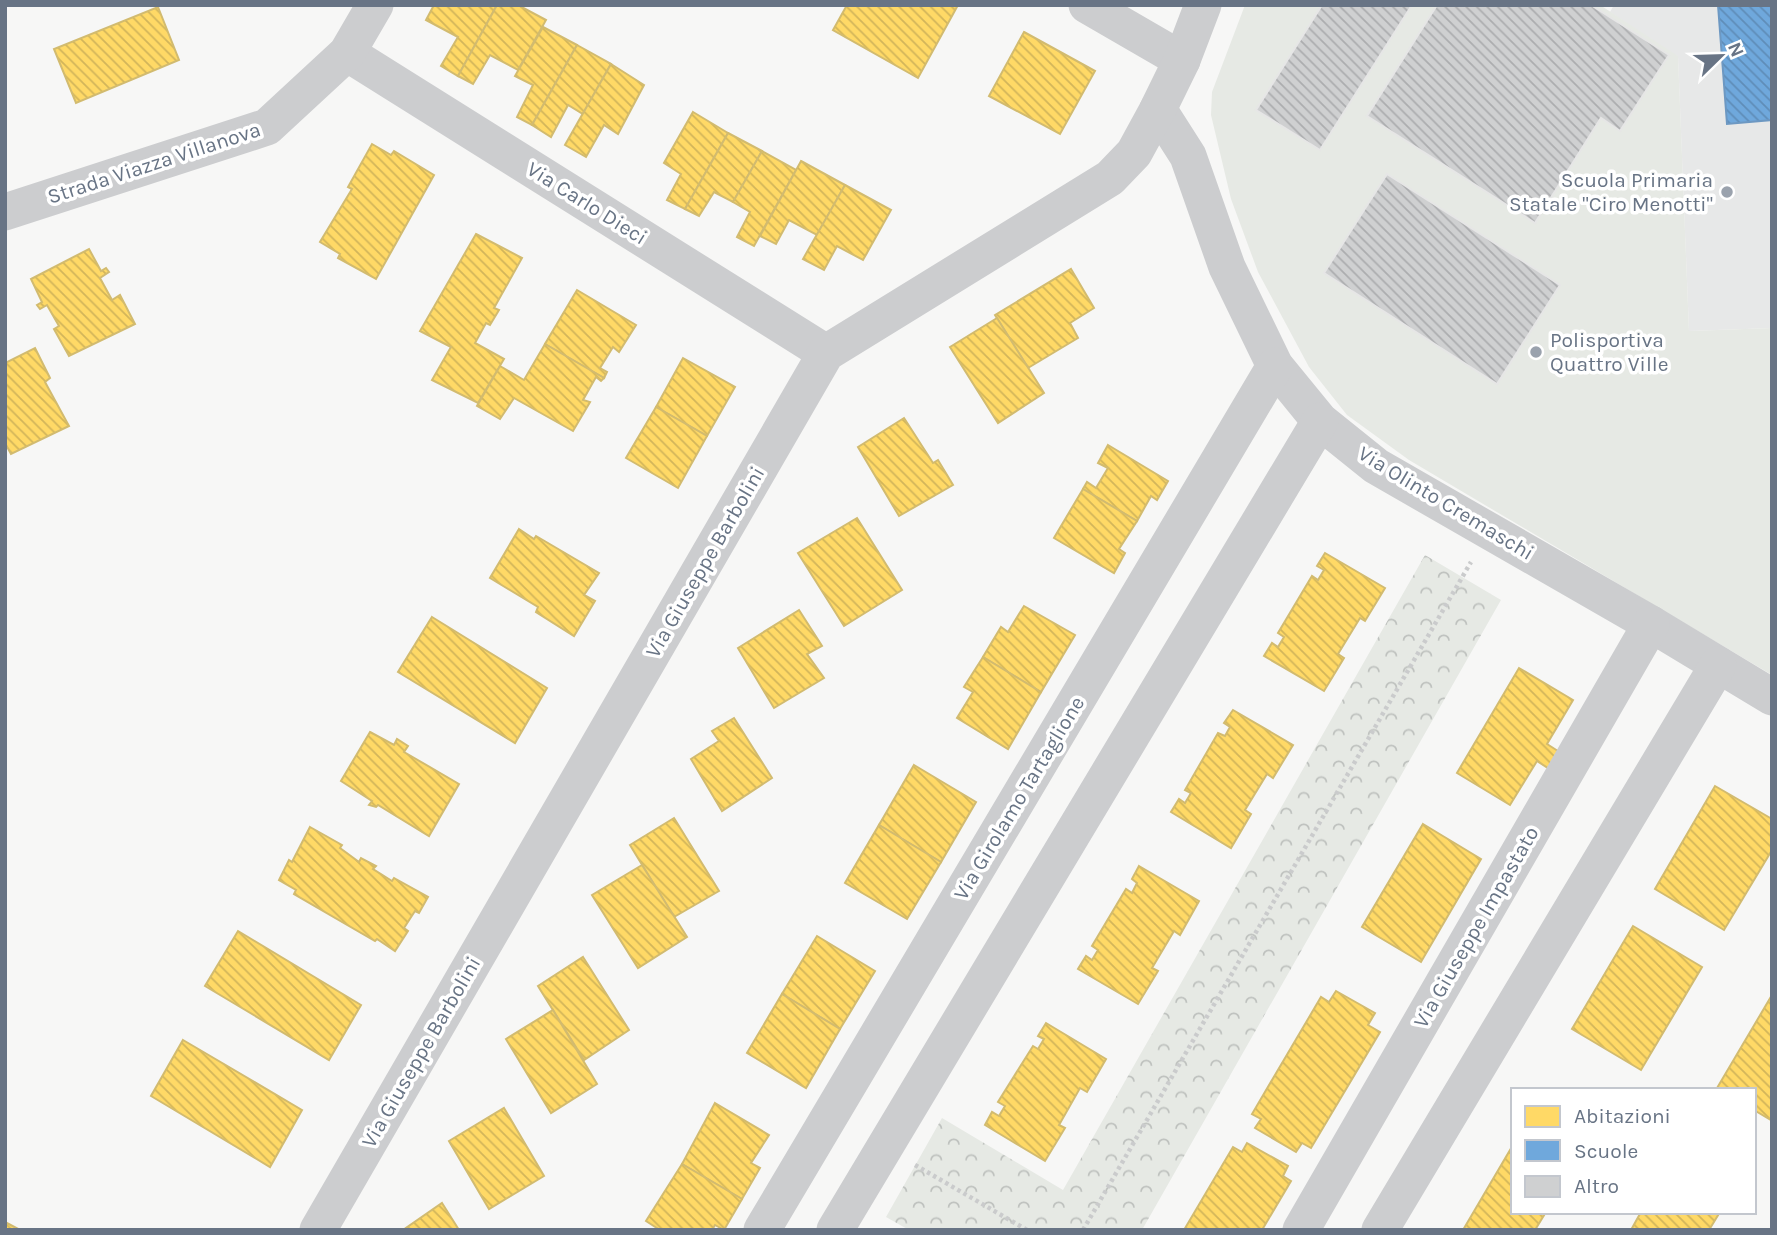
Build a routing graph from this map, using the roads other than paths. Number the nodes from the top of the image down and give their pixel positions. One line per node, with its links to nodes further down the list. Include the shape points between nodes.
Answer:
1 (375, 5): 4 (street, Strada Viazza Villanova)
2 (1087, 5): 5 (street)
3 (1203, 5): 5 (street, Via Giuseppe Barbolini)
4 (347, 53): 7 (street, Strada Viazza Villanova, via 267,127); 8 (street, Via Carlo Dieci)
5 (1181, 60): 6 (street, Via Giuseppe Barbolini)
6 (1158, 109): 8 (street, Via Giuseppe Barbolini, via 1133,153 1110,178); 9 (street, Via Olinto Cremaschi, via 1188,156 1227,267)
7 (5, 212)
8 (826, 353): 14 (street, Via Giuseppe Barbolini)
9 (1275, 366): 10 (street, Via Olinto Cremaschi); 15 (street, Via Girolamo Tartaglione)
10 (1320, 421): 11 (street, Via Olinto Cremaschi, via 1376,466); 16 (street)
11 (1651, 624): 12 (street, Via Olinto Cremaschi); 17 (street, Via Giuseppe Impastato)
12 (1718, 665): 13 (street, Via Olinto Cremaschi); 18 (street)
13 (1772, 697)
14 (318, 1230)
15 (762, 1230)
16 (835, 1230)
17 (1301, 1230)
18 (1380, 1230)

